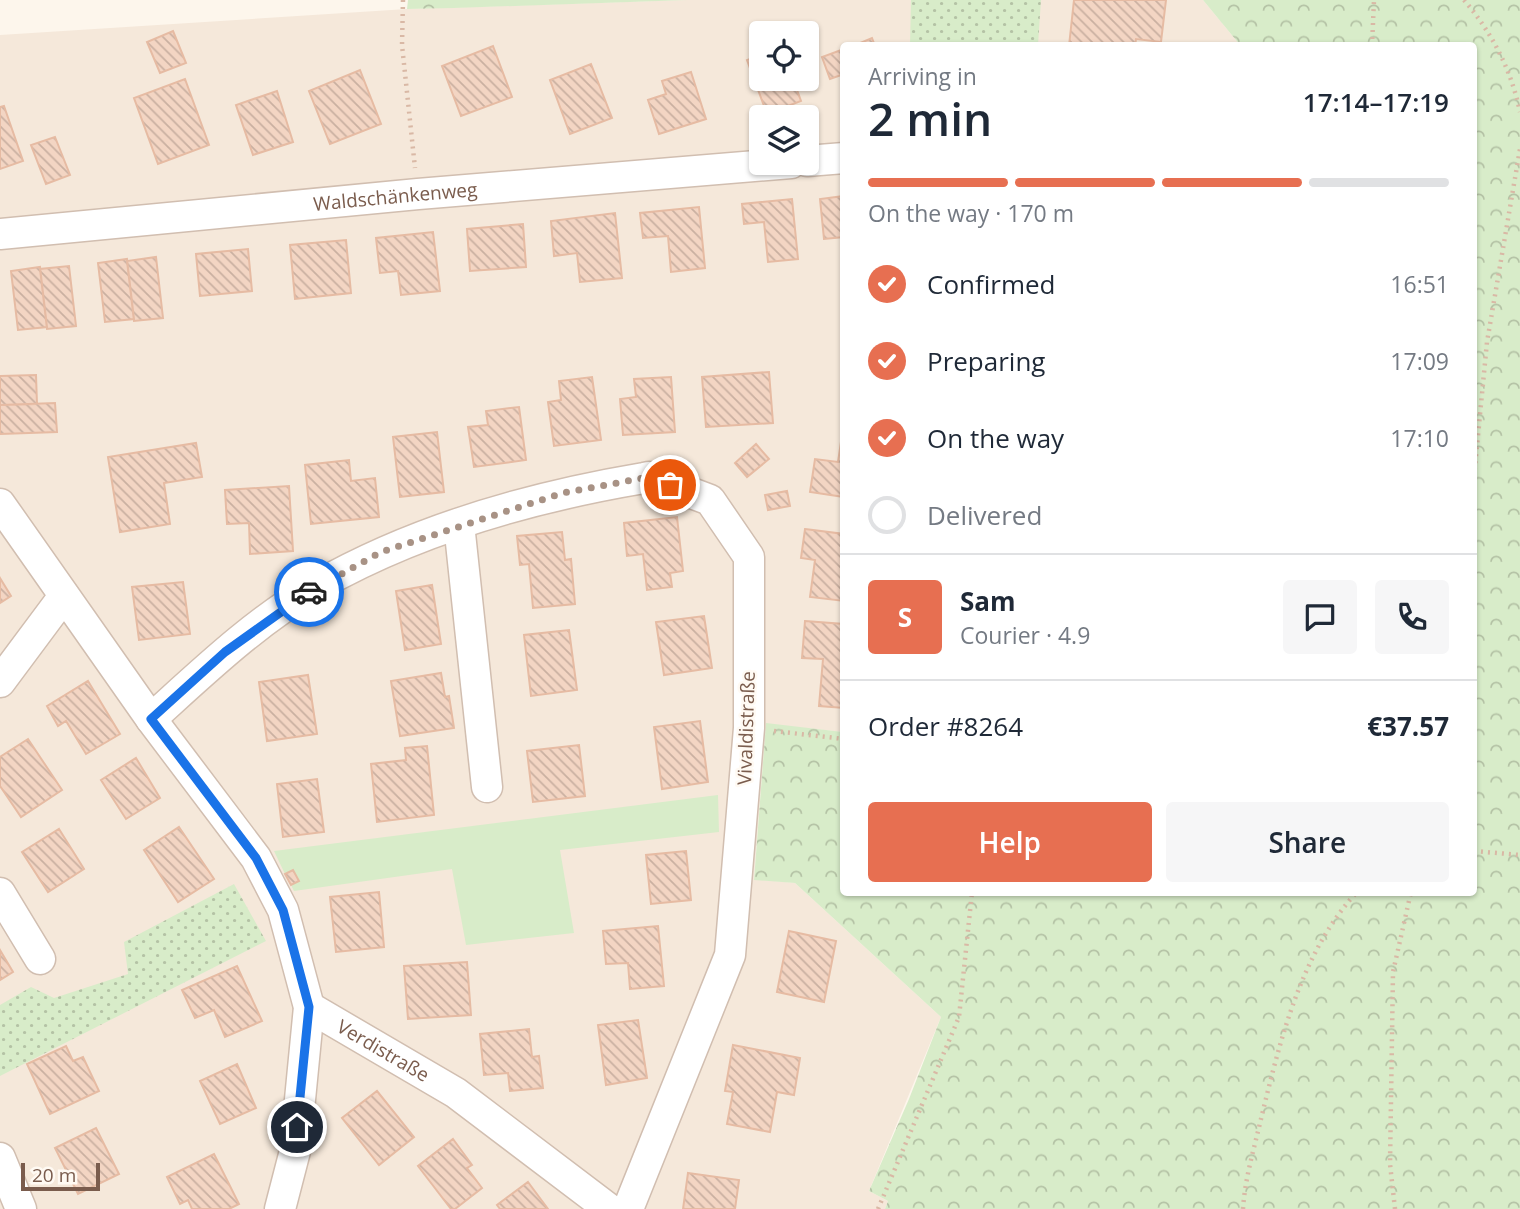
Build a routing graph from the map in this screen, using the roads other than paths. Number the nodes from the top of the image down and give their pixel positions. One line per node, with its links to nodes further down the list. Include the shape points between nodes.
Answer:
1 (840, 158): 2 (street)
2 (819, 161)
3 (749, 167): 4 (street, Waldschänkenweg)
4 (0, 234)
5 (0, 503): 7 (street)
6 (459, 524): 9 (street, Vivaldistraße, via 381,552 315,587 225,652); 10 (street); 18 (street, Vivaldistraße, via 570,491 649,477 710,500 749,557 749,728 730,955)
7 (64, 596): 8 (street); 9 (street)
8 (0, 682)
9 (151, 719): 13 (street, via 256,858 276,893)
10 (487, 787)
11 (0, 893): 12 (street)
12 (40, 958)
13 (309, 1007): 16 (street, via 295,1151); 17 (street, Verdistraße, via 456,1093)
14 (0, 1158): 15 (street)
15 (21, 1209)
16 (280, 1209)
17 (609, 1209)
18 (628, 1209)

